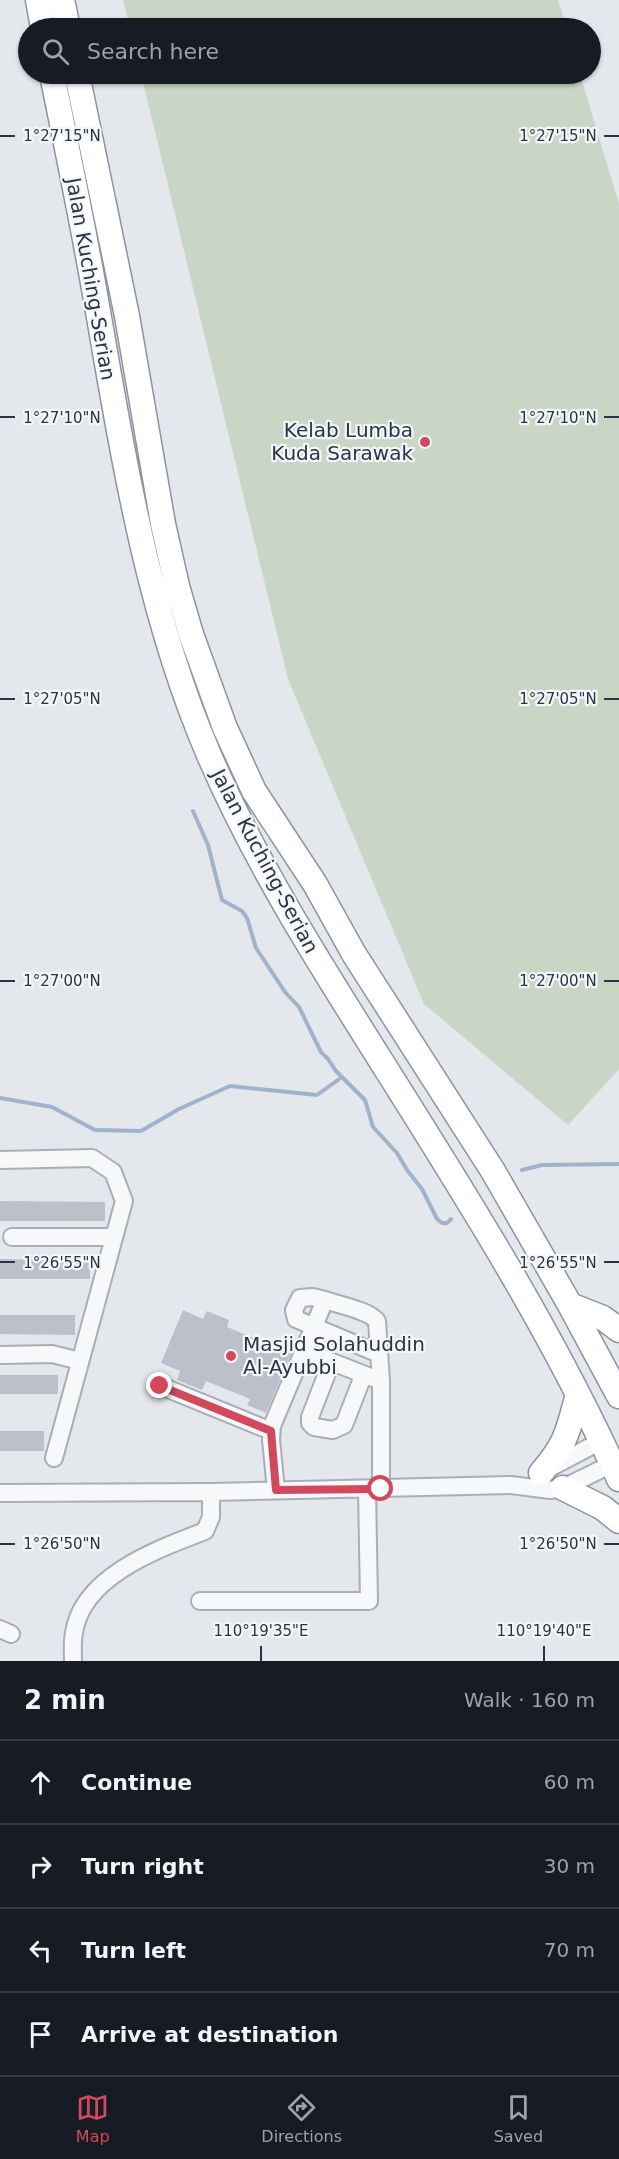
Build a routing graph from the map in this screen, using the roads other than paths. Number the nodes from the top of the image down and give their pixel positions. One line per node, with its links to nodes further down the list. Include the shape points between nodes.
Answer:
1 (38, 0): 3 (highway)
2 (62, 0): 4 (highway)
3 (41, 18)
4 (66, 18)
5 (54, 84): 22 (highway, Jalan Kuching-Serian, via 133,503 167,641 186,697 240,823 273,884 474,1209)
6 (79, 84): 11 (highway, Jalan Kuching-Serian, via 128,316 177,586 225,728 254,791 493,1171)
7 (0, 1160): 9 (street, via 92,1158 113,1172 124,1201)
8 (12, 1237): 9 (street)
9 (114, 1237): 17 (street)
10 (325, 1300): 12 (street); 12 (street, via 300,1298 294,1310 296,1319); 15 (street, via 376,1318)
11 (570, 1305): 13 (highway, via 603,1318); 23 (highway, Jalan Kuching-Serian)
12 (314, 1328): 14 (street); 15 (street)
13 (619, 1330)
14 (304, 1351): 18 (street); 24 (street)
15 (379, 1354): 20 (street)
16 (0, 1355): 17 (street, via 52,1354)
17 (81, 1361): 26 (street)
18 (331, 1363): 19 (street); 19 (street, via 310,1417 314,1427 333,1430 344,1425)
19 (363, 1376): 20 (street)
20 (381, 1381): 31 (street)
21 (160, 1386): 24 (street)
22 (578, 1394): 25 (highway, Jalan Kuching-Serian); 28 (highway, via 570,1430 559,1452)
23 (619, 1396)
24 (271, 1431): 32 (street)
25 (610, 1437): 27 (highway, Jalan Kuching-Serian); 28 (street)
26 (54, 1458)
27 (617, 1468): 30 (street)
28 (541, 1473): 29 (street)
29 (511, 1485): 30 (street); 31 (street)
30 (563, 1488): 35 (highway, via 603,1508)
31 (374, 1489): 32 (street); 36 (street, via 369,1601)
32 (276, 1490): 33 (street)
33 (211, 1492): 34 (street); 37 (street, via 205,1531 152,1551 108,1578 85,1605 74,1632)
34 (0, 1493)
35 (619, 1521)
36 (200, 1601)
37 (73, 1661)

